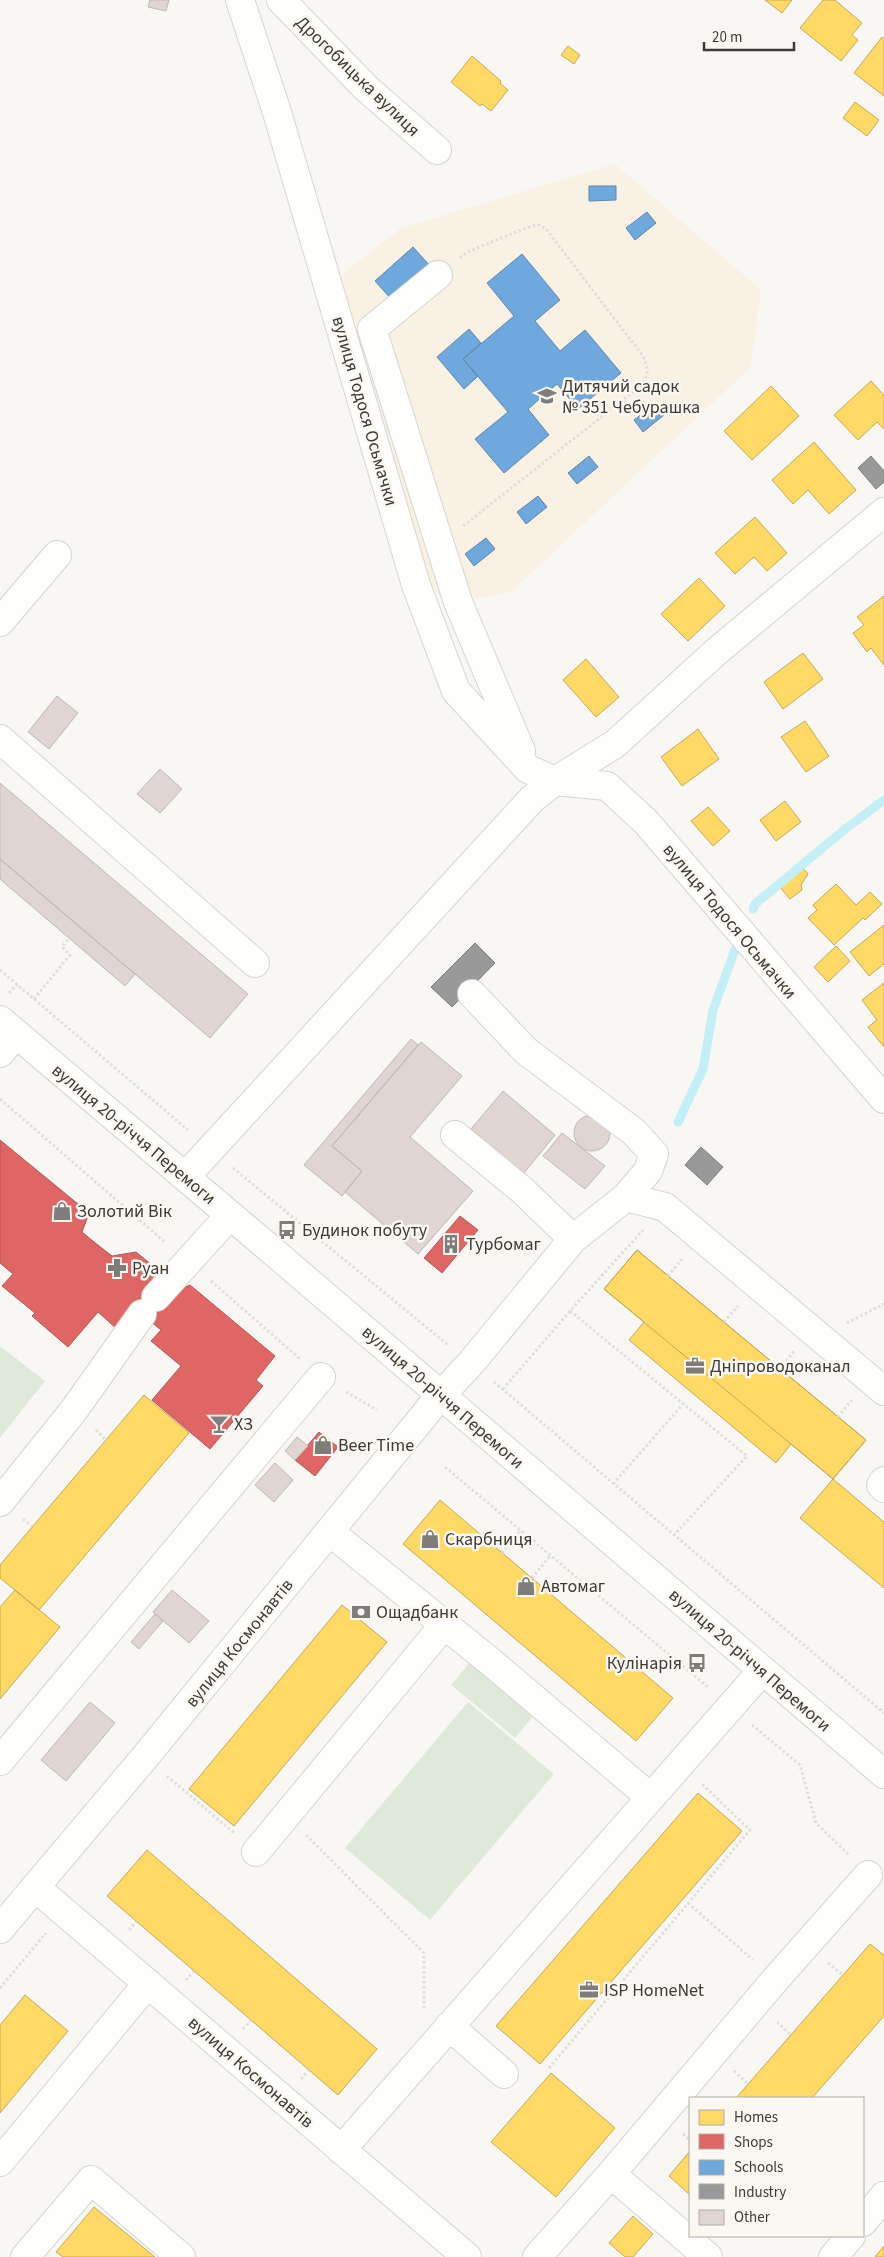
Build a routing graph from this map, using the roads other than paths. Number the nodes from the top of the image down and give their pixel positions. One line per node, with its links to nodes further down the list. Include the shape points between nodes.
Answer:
1 (240, 0): 9 (street, вулиця Тодося Осьмачки, via 276,109 416,585 456,691)
2 (281, 0): 3 (street, Дрогобицька вулиця, via 365,87)
3 (437, 150)
4 (438, 275): 9 (street, via 372,329 458,602)
5 (884, 512): 10 (street, via 716,651 615,744)
6 (58, 555): 7 (street)
7 (0, 622)
8 (0, 739): 11 (street)
9 (528, 768): 10 (street, вулиця Тодося Осьмачки)
10 (555, 781): 14 (street, вулиця Тодося Осьмачки, via 607,786 646,822); 16 (street, via 532,799)
11 (255, 963)
12 (472, 994): 17 (street, вулиця Космонавтів, via 526,1051 634,1132 654,1154 648,1171)
13 (5, 1036): 16 (street, вулиця 20-річчя Перемоги)
14 (884, 1099)
15 (455, 1135): 19 (street, via 522,1190)
16 (185, 1177): 18 (street, вулиця 20-річчя Перемоги)
17 (626, 1197): 19 (street, вулиця Космонавтів); 21 (street, via 665,1207)
18 (230, 1215): 22 (street, вулиця 20-річчя Перемоги); 25 (street, via 149,1305 74,1410)
19 (573, 1239): 22 (street, вулиця Космонавтів)
20 (321, 1377): 29 (street)
21 (884, 1391)
22 (440, 1396): 26 (street, вулиця Космонавтів); 28 (street, вулиця 20-річчя Перемоги)
23 (884, 1481): 24 (street, via 881,1485)
24 (884, 1488)
25 (0, 1502)
26 (330, 1532): 27 (street); 34 (street, вулиця Космонавтів)
27 (444, 1625): 31 (street); 32 (street)
28 (762, 1670): 30 (street, вулиця 20-річчя Перемоги); 31 (street)
29 (0, 1761)
30 (884, 1774)
31 (650, 1797): 37 (street)
32 (256, 1852)
33 (868, 1875): 41 (street)
34 (35, 1887): 35 (street, вулиця Космонавтів); 36 (street, вулиця Космонавтів)
35 (0, 1929)
36 (148, 1983): 39 (street, вулиця Космонавтів); 40 (street)
37 (449, 2026): 38 (street); 39 (street)
38 (504, 2074)
39 (341, 2150): 47 (street, вулиця Космонавтів)
40 (0, 2162)
41 (612, 2174): 48 (street); 49 (street)
42 (884, 2196): 43 (street)
43 (864, 2221)
44 (850, 2237): 50 (street)
45 (25, 2257): 46 (street, via 91,2180)
46 (180, 2257)
47 (467, 2257)
48 (537, 2257)
49 (708, 2257)
50 (833, 2257)

